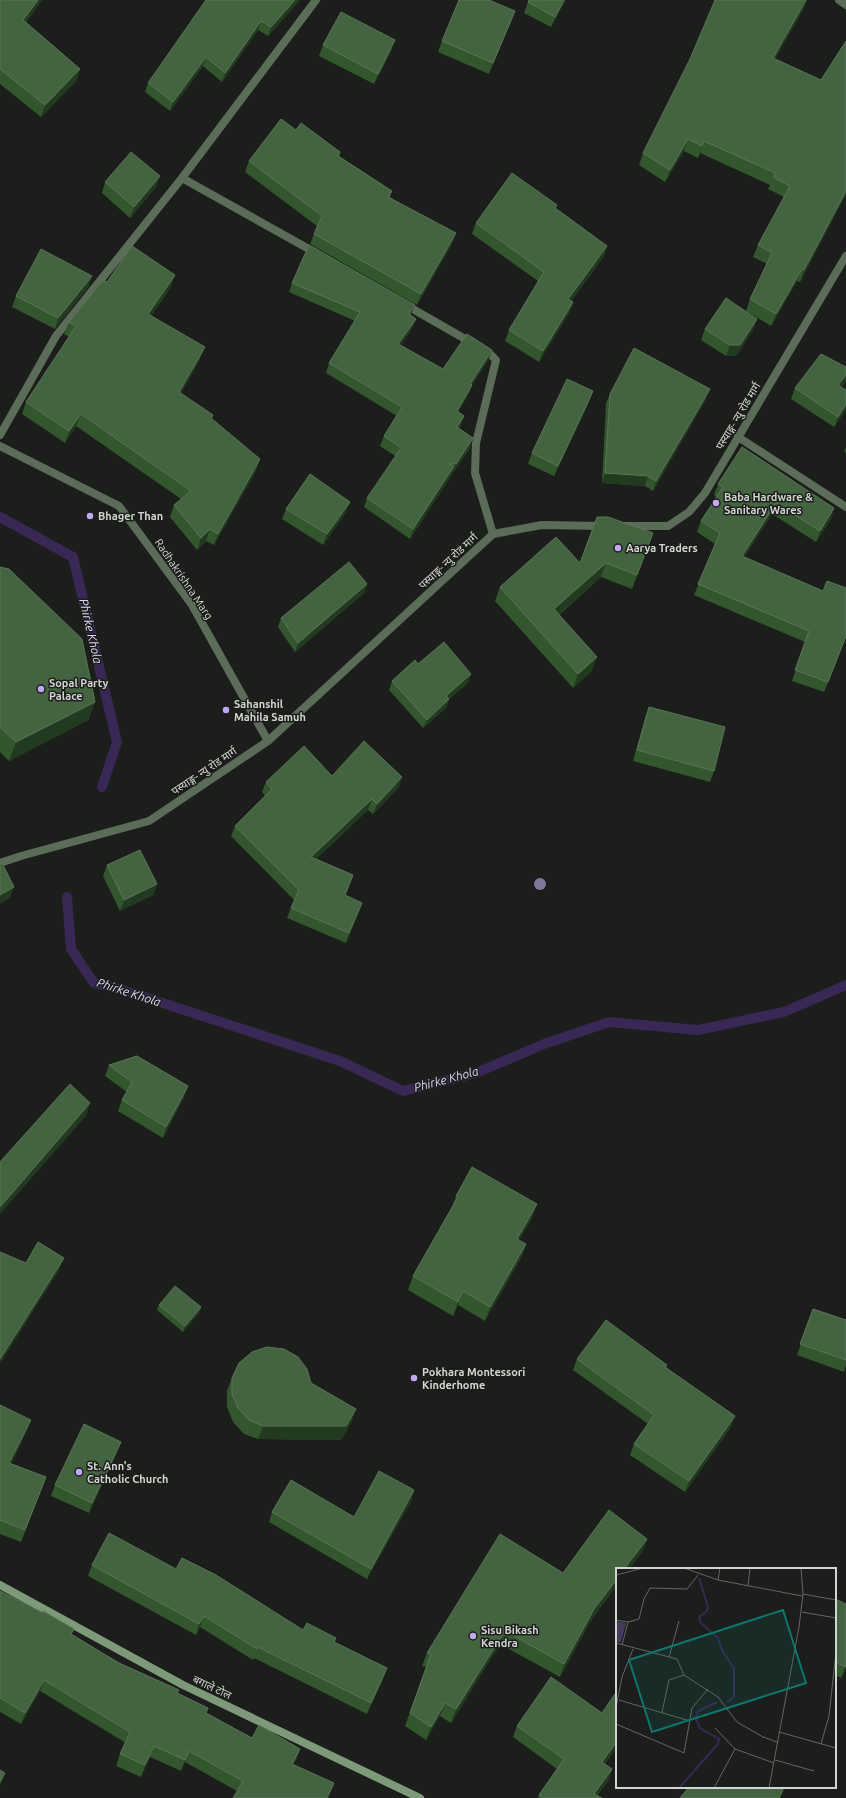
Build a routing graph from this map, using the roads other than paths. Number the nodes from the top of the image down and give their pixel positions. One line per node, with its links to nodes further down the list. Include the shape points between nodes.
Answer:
1 (316, 0): 4 (street)
2 (839, 0): 3 (street)
3 (846, 5)
4 (182, 178): 6 (street); 8 (street, via 56,336)
5 (846, 256): 9 (street, पस्याङ्ग- न्यु रोड मार्ग)
6 (324, 258)
7 (399, 301): 12 (street, via 488,352 496,360 475,457 475,473)
8 (0, 435)
9 (738, 437): 11 (street); 12 (street, पस्याङ्ग- न्यु रोड मार्ग, via 705,493 688,512 668,526 542,525)
10 (0, 446): 13 (street, Radhakrishna Marg, via 119,506 192,605)
11 (846, 507)
12 (493, 534): 13 (street, पस्याङ्ग- न्यु रोड मार्ग)
13 (268, 741): 14 (street, पस्याङ्ग- न्यु रोड मार्ग, via 149,821)
14 (0, 863)
15 (0, 1585): 16 (main road, बगाले टोल, via 183,1685)
16 (420, 1798)

